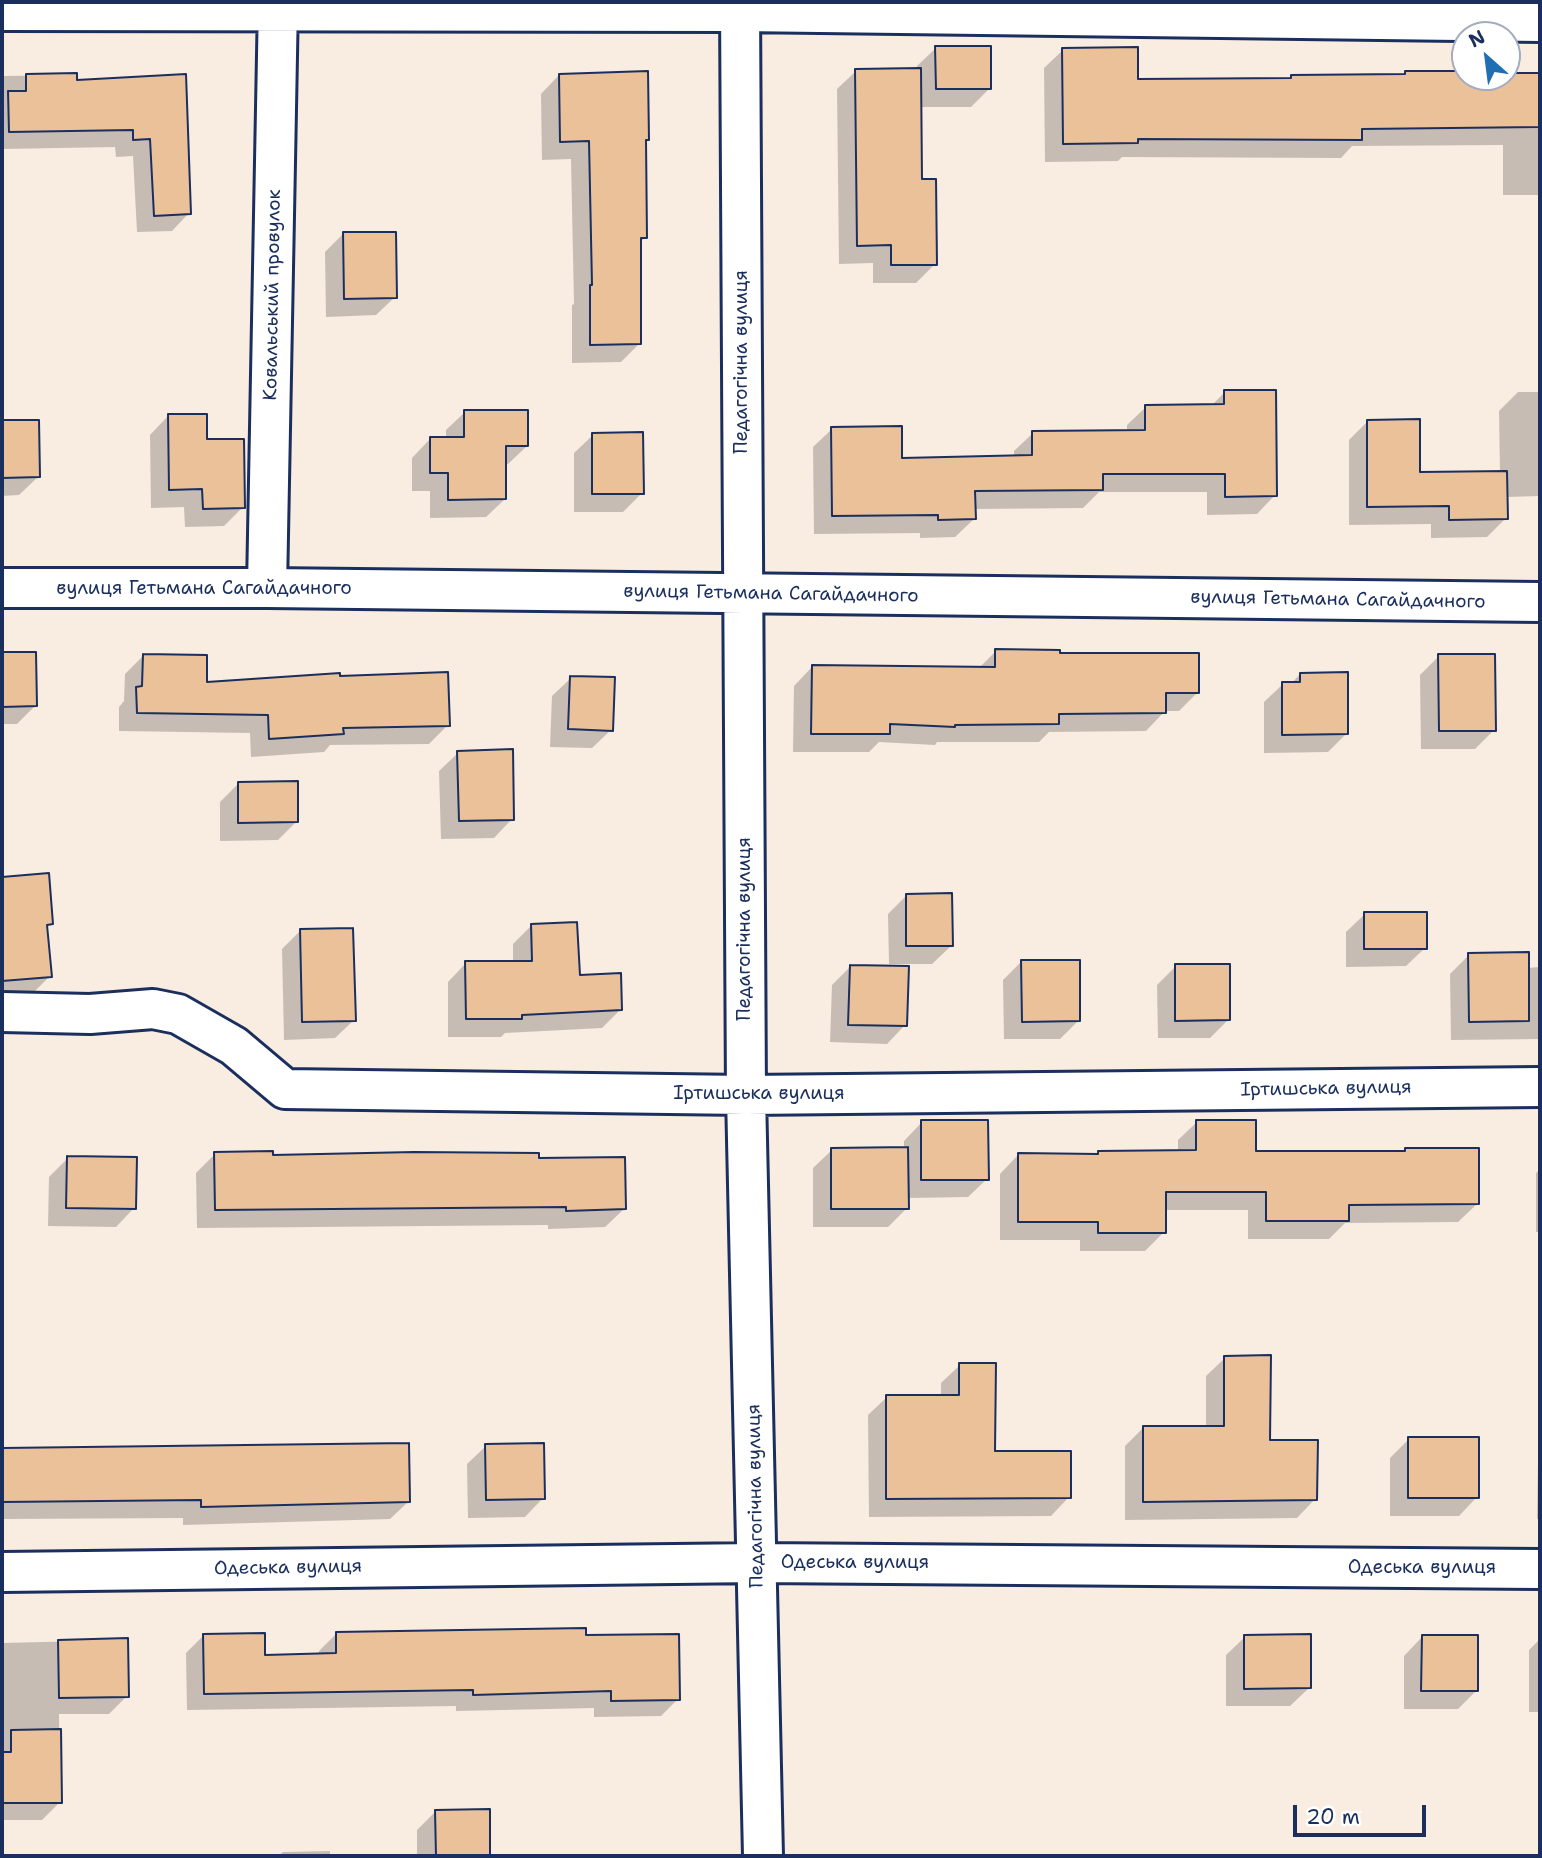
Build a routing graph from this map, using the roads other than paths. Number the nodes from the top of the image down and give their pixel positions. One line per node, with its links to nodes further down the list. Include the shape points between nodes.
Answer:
1 (278, 7): 2 (street); 3 (street); 6 (street, Ковальський провулок)
2 (740, 7): 4 (street); 7 (street, Педагогічна вулиця)
3 (2, 11)
4 (1540, 22)
5 (2, 588): 6 (street, вулиця Гетьмана Сагайдачного)
6 (267, 588): 7 (street, вулиця Гетьмана Сагайдачного)
7 (744, 594): 8 (street, вулиця Гетьмана Сагайдачного); 11 (street, Педагогічна вулиця)
8 (1540, 601)
9 (2, 1012): 11 (street, Іртишська вулиця, via 90,1014 153,1009 178,1014 234,1046 285,1088)
10 (1540, 1087): 11 (street, Іртишська вулиця)
11 (746, 1095): 12 (street, Педагогічна вулиця)
12 (758, 1563): 13 (street, Одеська вулиця); 14 (street, Одеська вулиця); 15 (street, Педагогічна вулиця)
13 (1540, 1569)
14 (2, 1572)
15 (763, 1856)

